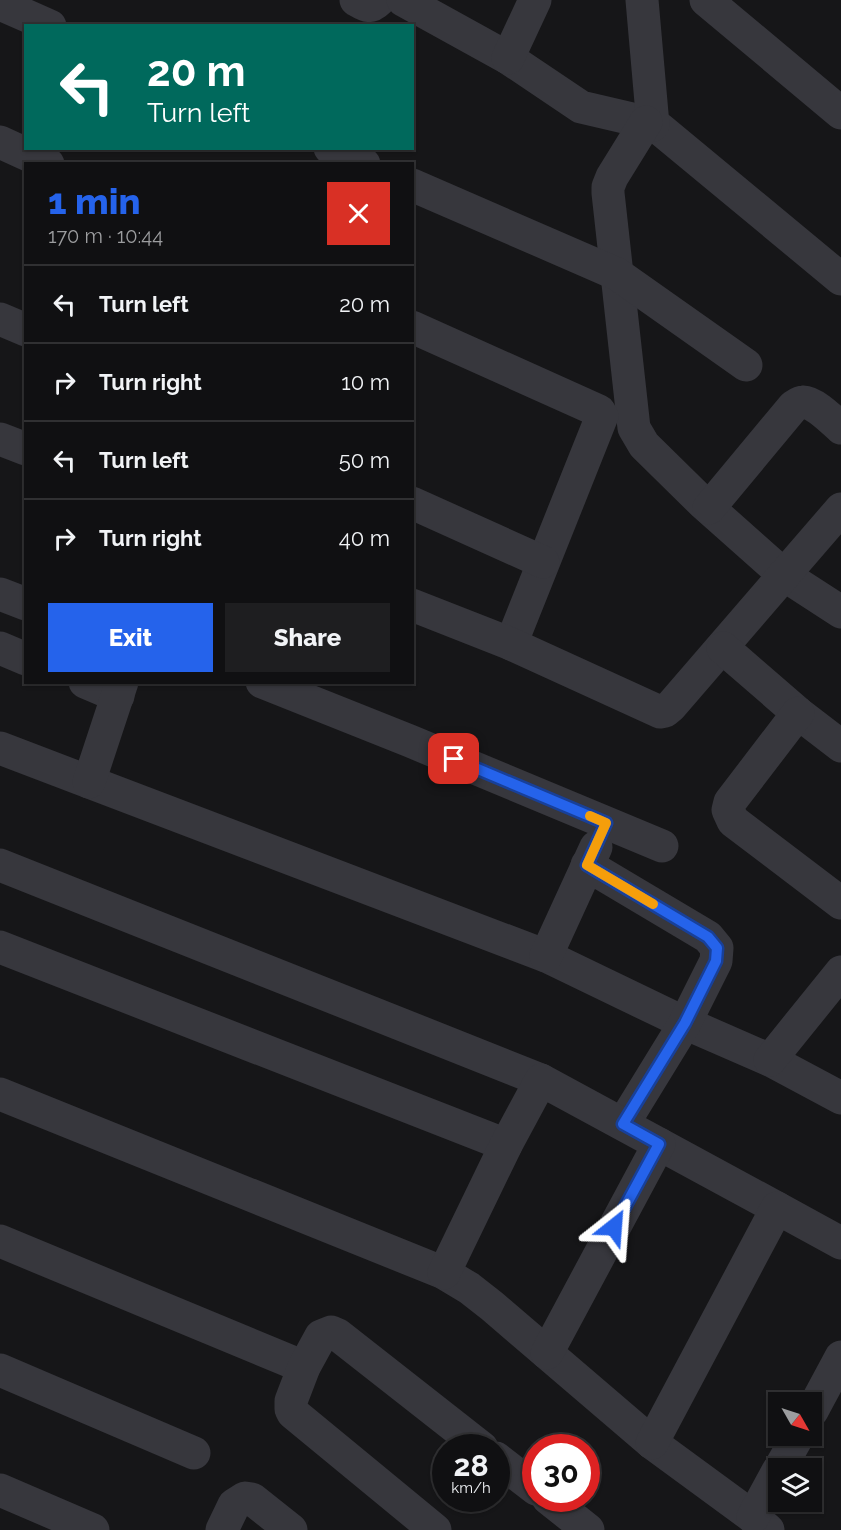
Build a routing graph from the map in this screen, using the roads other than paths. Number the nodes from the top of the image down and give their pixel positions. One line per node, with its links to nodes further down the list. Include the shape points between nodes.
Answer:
1 (403, 0): 7 (street)
2 (535, 0): 7 (street)
3 (642, 0): 9 (street)
4 (706, 0): 8 (street)
5 (0, 4): 6 (street)
6 (45, 24)
7 (507, 58): 9 (street, via 581,107)
8 (841, 113)
9 (649, 124): 15 (street, via 608,187); 16 (street)
10 (0, 142): 12 (street)
11 (334, 150): 13 (street)
12 (44, 162)
13 (360, 162)
14 (414, 186): 15 (street)
15 (617, 274): 20 (street); 25 (street, via 634,428 644,445)
16 (841, 279)
17 (0, 319): 19 (street)
18 (414, 328): 27 (street, via 599,411 602,416)
19 (24, 329)
20 (747, 365)
21 (841, 428): 25 (street, via 811,404 793,406)
22 (0, 439): 23 (street)
23 (24, 448)
24 (414, 504): 27 (street)
25 (709, 508): 28 (street)
26 (841, 509): 28 (street)
27 (543, 562): 33 (street)
28 (784, 575): 32 (street); 35 (street)
29 (0, 594): 30 (street)
30 (24, 603)
31 (414, 606): 33 (street)
32 (841, 612)
33 (511, 644): 35 (street, via 660,712 671,706)
34 (0, 648): 36 (street)
35 (723, 648): 40 (street)
36 (24, 658)
37 (95, 684): 39 (street)
38 (267, 684): 44 (street)
39 (120, 689): 43 (street)
40 (798, 713): 41 (street); 48 (street, via 730,802 728,810 733,821)
41 (841, 746)
42 (0, 748): 43 (street)
43 (89, 782): 50 (street)
44 (606, 823): 45 (street); 47 (street)
45 (662, 846)
46 (0, 865): 54 (street)
47 (587, 865): 50 (street); 52 (street, via 708,937 717,948 716,961)
48 (841, 903)
49 (0, 947): 59 (street)
50 (546, 956): 52 (street)
51 (841, 972): 53 (street)
52 (685, 1023): 53 (street); 57 (street)
53 (770, 1060): 56 (street)
54 (541, 1080): 57 (street); 59 (street)
55 (0, 1094): 63 (street)
56 (841, 1098)
57 (623, 1124): 58 (street)
58 (659, 1144): 60 (street); 64 (street)
59 (506, 1145): 63 (street)
60 (777, 1208): 62 (street); 70 (street)
61 (0, 1241): 66 (street)
62 (841, 1244)
63 (444, 1273): 64 (street, via 469,1288)
64 (548, 1353): 70 (street)
65 (841, 1357): 68 (street)
66 (304, 1367): 69 (street, via 321,1336 334,1333); 81 (street, via 291,1401 293,1413)
67 (0, 1370): 71 (street)
68 (825, 1401)
69 (464, 1434)
70 (652, 1443): 77 (street)
71 (194, 1453)
72 (510, 1469): 73 (street)
73 (522, 1478)
74 (0, 1490): 78 (street)
75 (768, 1502): 77 (street)
76 (566, 1512): 82 (street)
77 (761, 1523)
78 (93, 1530)
79 (222, 1530): 80 (street, via 234,1505 245,1498 252,1499)
80 (291, 1530)
81 (435, 1530)
82 (588, 1530)

